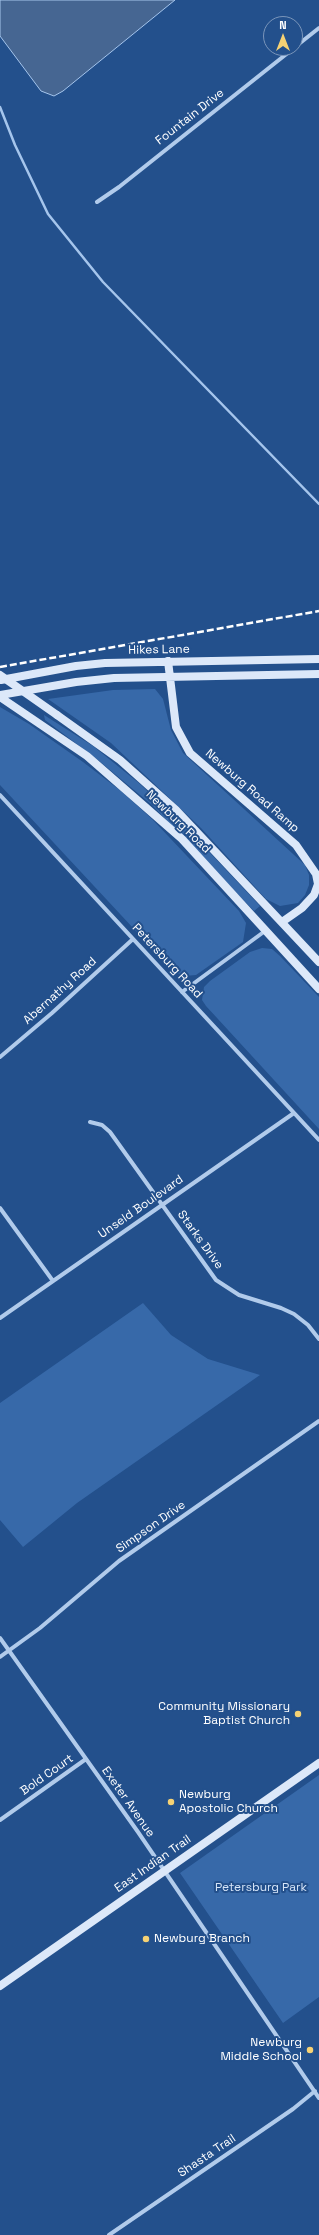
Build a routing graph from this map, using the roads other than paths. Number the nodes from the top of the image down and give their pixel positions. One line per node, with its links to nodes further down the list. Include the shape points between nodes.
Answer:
1 (319, 28): 2 (street, Fountain Drive)
2 (303, 40)
3 (283, 56): 4 (street, Fountain Drive)
4 (97, 202)
5 (319, 659): 6 (main road, Hikes Lane)
6 (168, 661): 9 (main road, Newburg Road Ramp); 10 (main road, Hikes Lane, via 76,666)
7 (319, 674): 9 (main road)
8 (0, 675): 13 (main road, Newburg Road, bridge, via 120,760 176,810)
9 (170, 676): 11 (main road, via 76,682); 13 (main road, Newburg Road Ramp, via 176,727 190,753 296,845 316,874 318,884 314,895 302,908)
10 (0, 680)
11 (0, 696): 14 (main road, Newburg Road, via 106,772 182,839)
12 (0, 795): 15 (street, Petersburg Road)
13 (282, 922): 16 (main road, Newburg Road)
14 (265, 931): 17 (main road, Newburg Road); 18 (street)
15 (133, 939): 18 (street, Petersburg Road); 19 (street, Abernathy Road)
16 (319, 962)
17 (319, 989)
18 (182, 992): 20 (street, Petersburg Road)
19 (0, 1057)
20 (294, 1113): 22 (street, Petersburg Road); 23 (street, Unseld Boulevard)
21 (90, 1122): 23 (street, Starks Drive, via 102,1125 110,1132)
22 (319, 1140)
23 (162, 1205): 25 (street, Unseld Boulevard); 27 (street, Starks Drive, via 204,1265 224,1286 239,1295 294,1314 308,1325)
24 (0, 1208): 25 (street)
25 (53, 1281): 26 (street, Unseld Boulevard)
26 (0, 1318)
27 (319, 1339)
28 (319, 1422): 30 (street, Simpson Drive, via 113,1566 57,1615)
29 (0, 1638): 30 (street, Exeter Avenue)
30 (9, 1650): 31 (street, Simpson Drive); 32 (street, Exeter Avenue)
31 (0, 1657)
32 (86, 1760): 34 (street, Bold Court); 35 (street, Exeter Avenue)
33 (319, 1763): 35 (main road, East Indian Trail)
34 (0, 1820)
35 (164, 1871): 36 (main road, East Indian Trail); 37 (street, Exeter Avenue)
36 (0, 1986)
37 (315, 2091): 38 (street, Exeter Avenue); 39 (street, Shasta Trail, via 294,2110)
38 (319, 2098)
39 (109, 2235)

